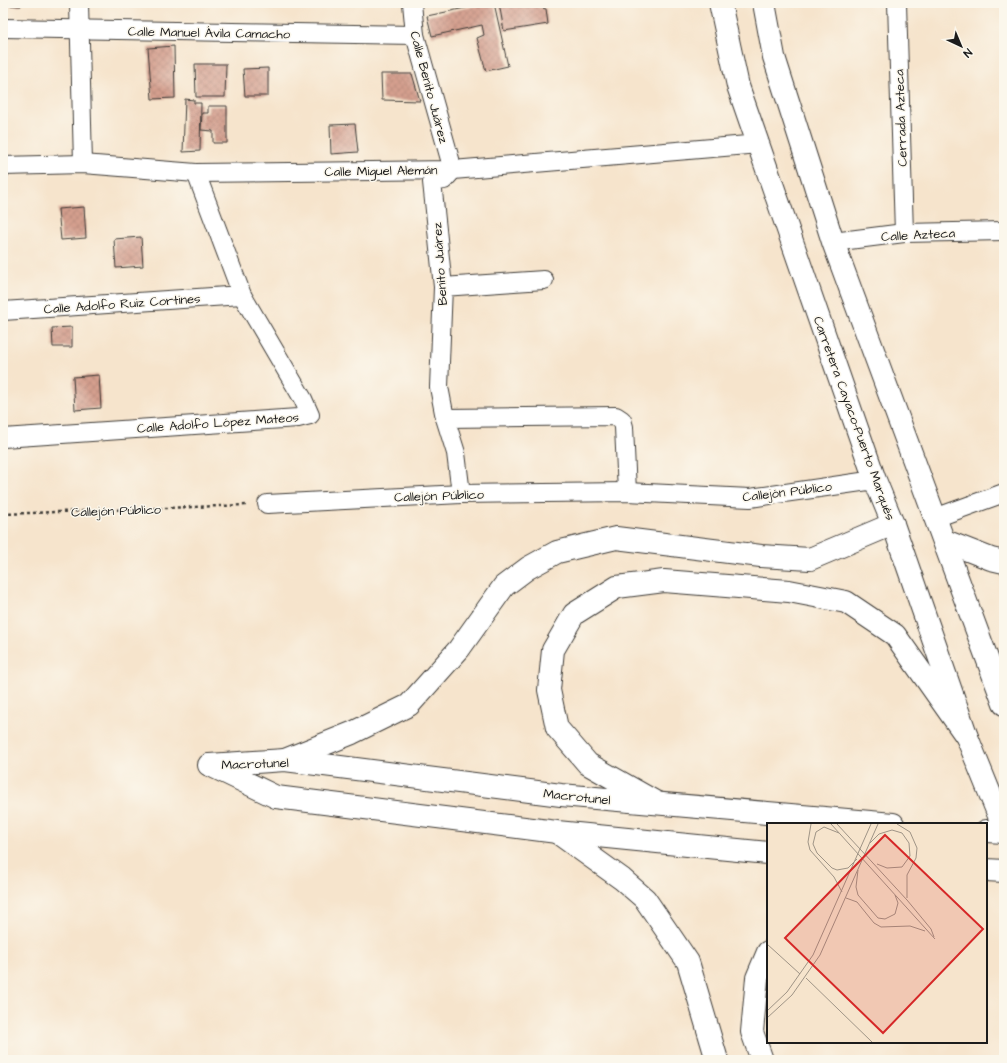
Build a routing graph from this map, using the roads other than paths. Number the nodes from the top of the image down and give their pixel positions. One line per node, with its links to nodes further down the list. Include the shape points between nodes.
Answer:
1 (78, 3): 7 (street)
2 (412, 3): 8 (street, Calle Benito Juárez)
3 (720, 3): 9 (main road, Carretera Cayaco-Puerto Marqués, via 738,86)
4 (764, 3): 16 (main road, via 774,57)
5 (897, 3): 15 (street, Cerrada Azteca)
6 (3, 28): 7 (street, Calle Manuel Ávila Camacho)
7 (79, 30): 8 (street, Calle Manuel Ávila Camacho); 10 (street)
8 (415, 35): 12 (street, Calle Benito Juárez)
9 (758, 144): 12 (street, Calle Miguel Alemán); 23 (main road, Carretera Cayaco-Puerto Marqués)
10 (83, 164): 11 (street, Calle Miguel Alemán); 13 (street, Calle Miguel Alemán)
11 (3, 166)
12 (453, 170): 13 (street, Calle Miguel Alemán); 18 (street, Benito Juárez, via 444,180 432,182)
13 (196, 173): 19 (street, Calle Adolfo López Mateos)
14 (1004, 231): 15 (street, Calle Azteca)
15 (904, 233): 16 (street, Calle Azteca)
16 (833, 242): 28 (main road)
17 (544, 280): 18 (street)
18 (443, 287): 21 (street, Benito Juárez, via 439,387)
19 (242, 295): 20 (street, Calle Adolfo Ruiz Cortines); 22 (street, Calle Adolfo López Mateos, via 310,415)
20 (3, 311)
21 (445, 418): 24 (street, via 616,416 622,420 624,427); 26 (street, Benito Juárez, via 456,453)
22 (3, 438)
23 (875, 480): 24 (street, Callejón Público, via 750,498); 29 (main road, Carretera Cayaco-Puerto Marqués)
24 (628, 492): 26 (street, Callejón Público)
25 (1004, 493): 28 (street)
26 (461, 494): 27 (street, Callejón Público)
27 (268, 504)
28 (935, 518): 30 (main road)
29 (893, 524): 33 (main road, Carretera Cayaco-Puerto Marqués); 34 (main road, via 810,559 761,556 616,538 557,552 528,568 504,586 459,649 409,705 352,733)
30 (944, 541): 31 (main road); 32 (main road)
31 (1004, 562)
32 (1004, 704)
33 (967, 737): 35 (main road, via 895,635 846,602 789,590 664,580 617,587 574,614 553,650 550,690 557,728 588,764); 37 (main road, Carretera Cayaco-Puerto Marqués)
34 (285, 760): 35 (main road, Macrotunel, via 561,795); 39 (main road, Macrotunel, via 209,765 276,797)
35 (657, 803): 36 (main road, Macrotunel)
36 (882, 823)
37 (1004, 828)
38 (987, 831): 40 (main road)
39 (557, 832): 41 (main road, Macrotunel); 45 (main road, via 645,899 688,962)
40 (1004, 832)
41 (767, 853)
42 (987, 870): 43 (main road)
43 (1004, 871)
44 (767, 954): 46 (main road, via 757,978 752,1032)
45 (717, 1060)
46 (762, 1060)

